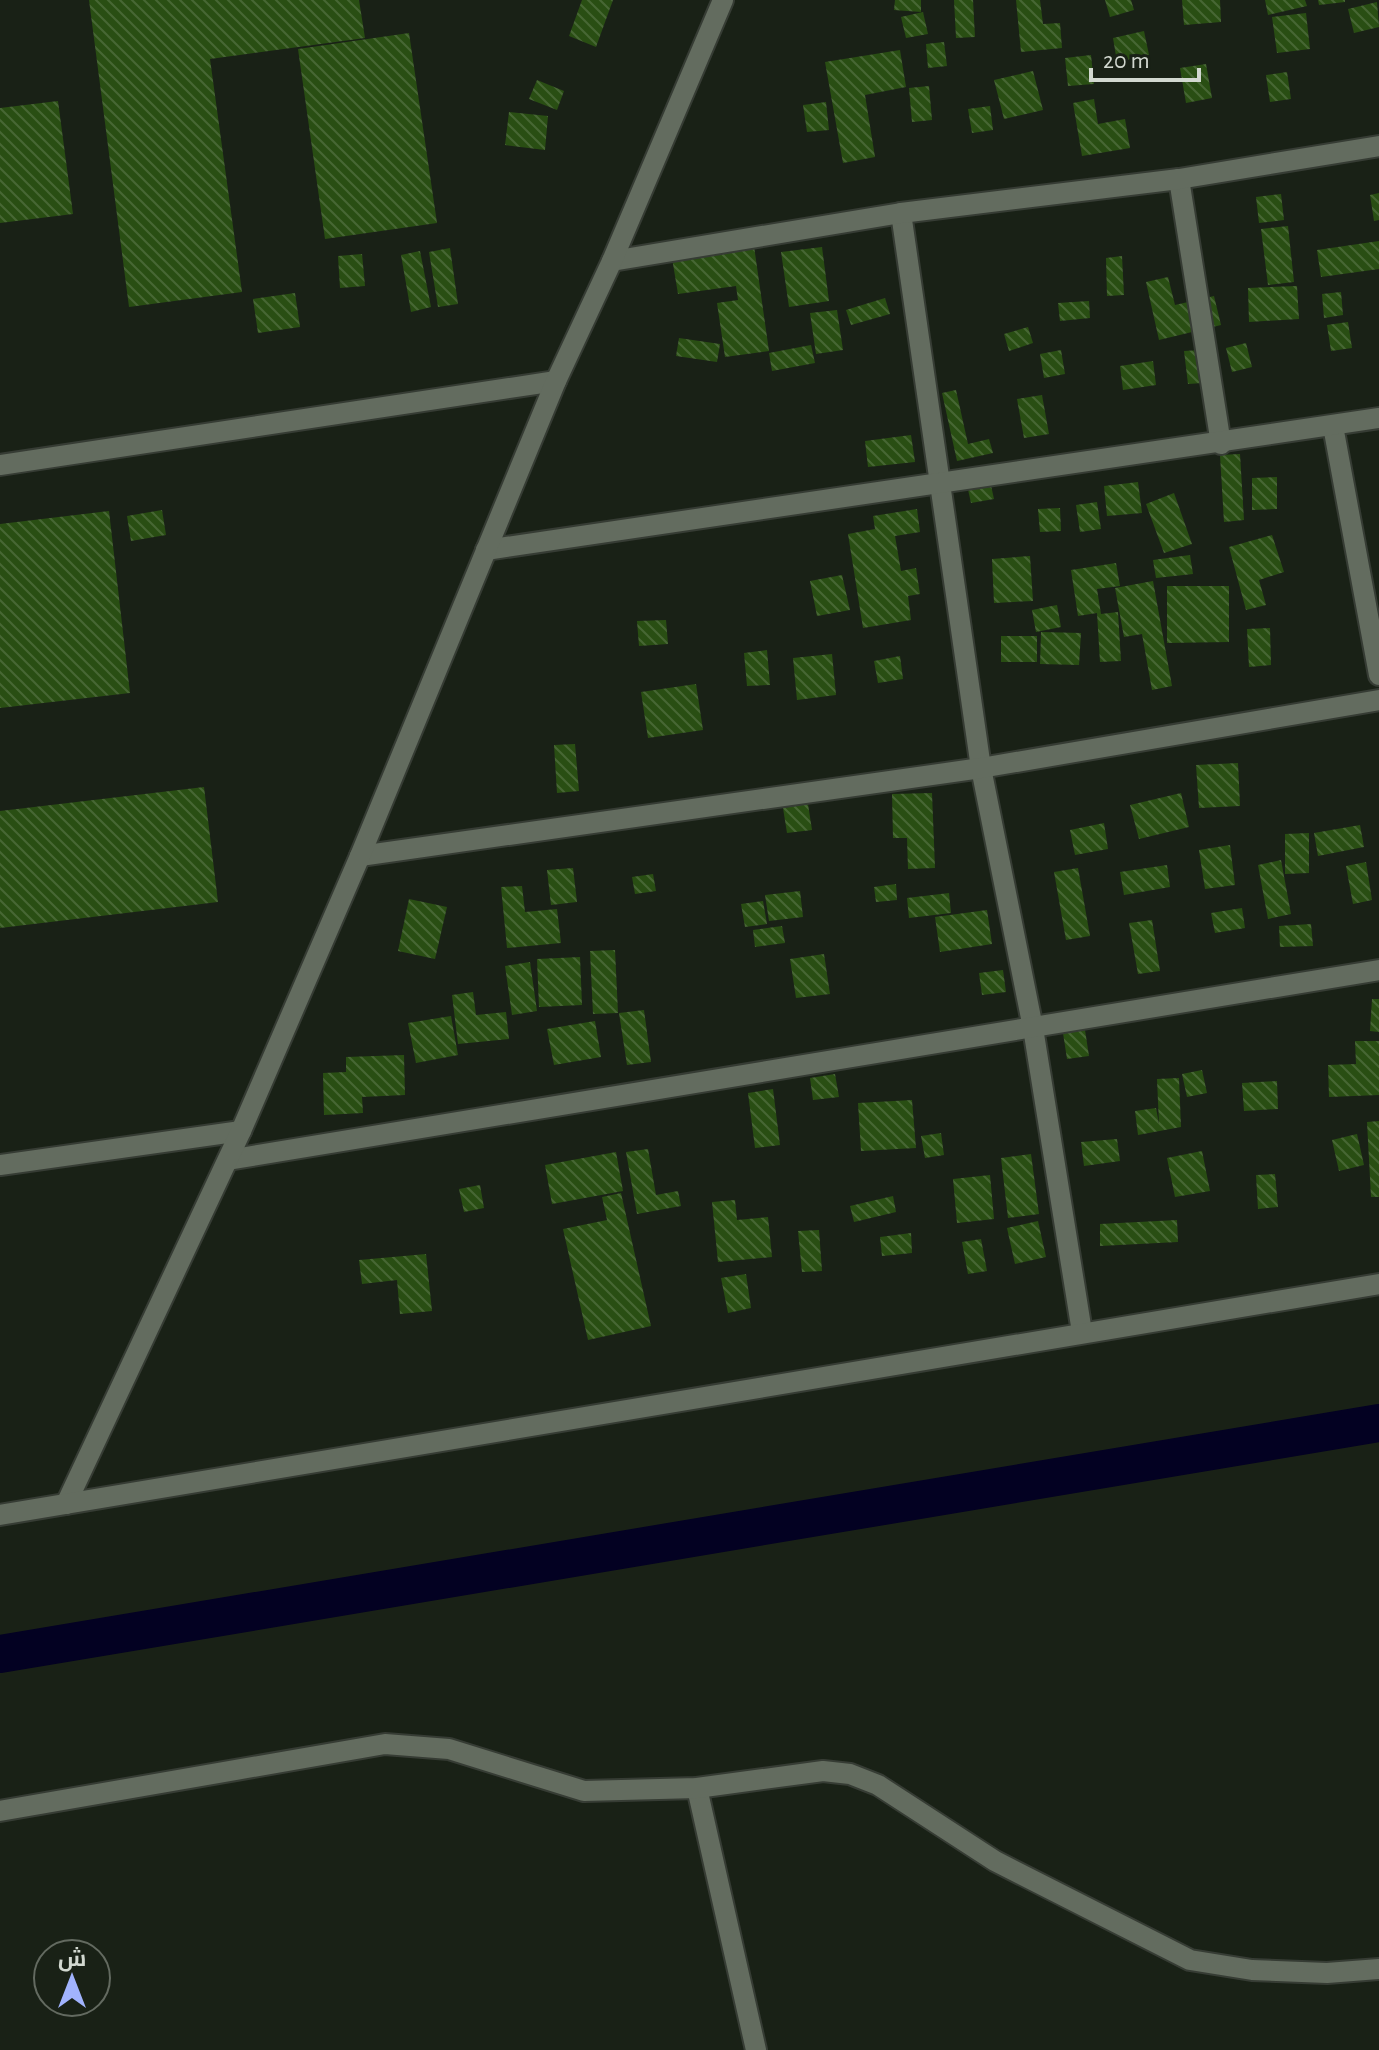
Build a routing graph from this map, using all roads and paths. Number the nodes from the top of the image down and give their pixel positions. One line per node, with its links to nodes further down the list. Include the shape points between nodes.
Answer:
1 (723, 0): 5 (street)
2 (1379, 146): 3 (street)
3 (1179, 179): 4 (street); 9 (street)
4 (901, 213): 5 (street); 11 (street)
5 (612, 261): 6 (street)
6 (556, 381): 10 (street); 12 (street)
7 (1379, 418): 8 (street)
8 (1333, 426): 9 (street); 13 (street)
9 (1221, 444): 11 (street)
10 (0, 465)
11 (942, 486): 12 (street); 15 (street)
12 (486, 550): 16 (street)
13 (1379, 675)
14 (1379, 700): 15 (street)
15 (981, 768): 16 (street); 18 (street)
16 (360, 856): 19 (street)
17 (1379, 970): 18 (street)
18 (1033, 1028): 20 (street); 23 (street)
19 (241, 1131): 20 (street); 21 (street)
20 (228, 1160): 24 (street)
21 (0, 1165)
22 (1379, 1284): 23 (street)
23 (1082, 1332): 24 (street)
24 (66, 1504): 25 (street)
25 (0, 1515)
26 (697, 1788): 27 (street, via 584,1791 449,1749 385,1744); 28 (street, via 823,1771 850,1774 878,1785 995,1861 1190,1960 1252,1970); 29 (street)
27 (0, 1811)
28 (1379, 1969)
29 (756, 2050)

